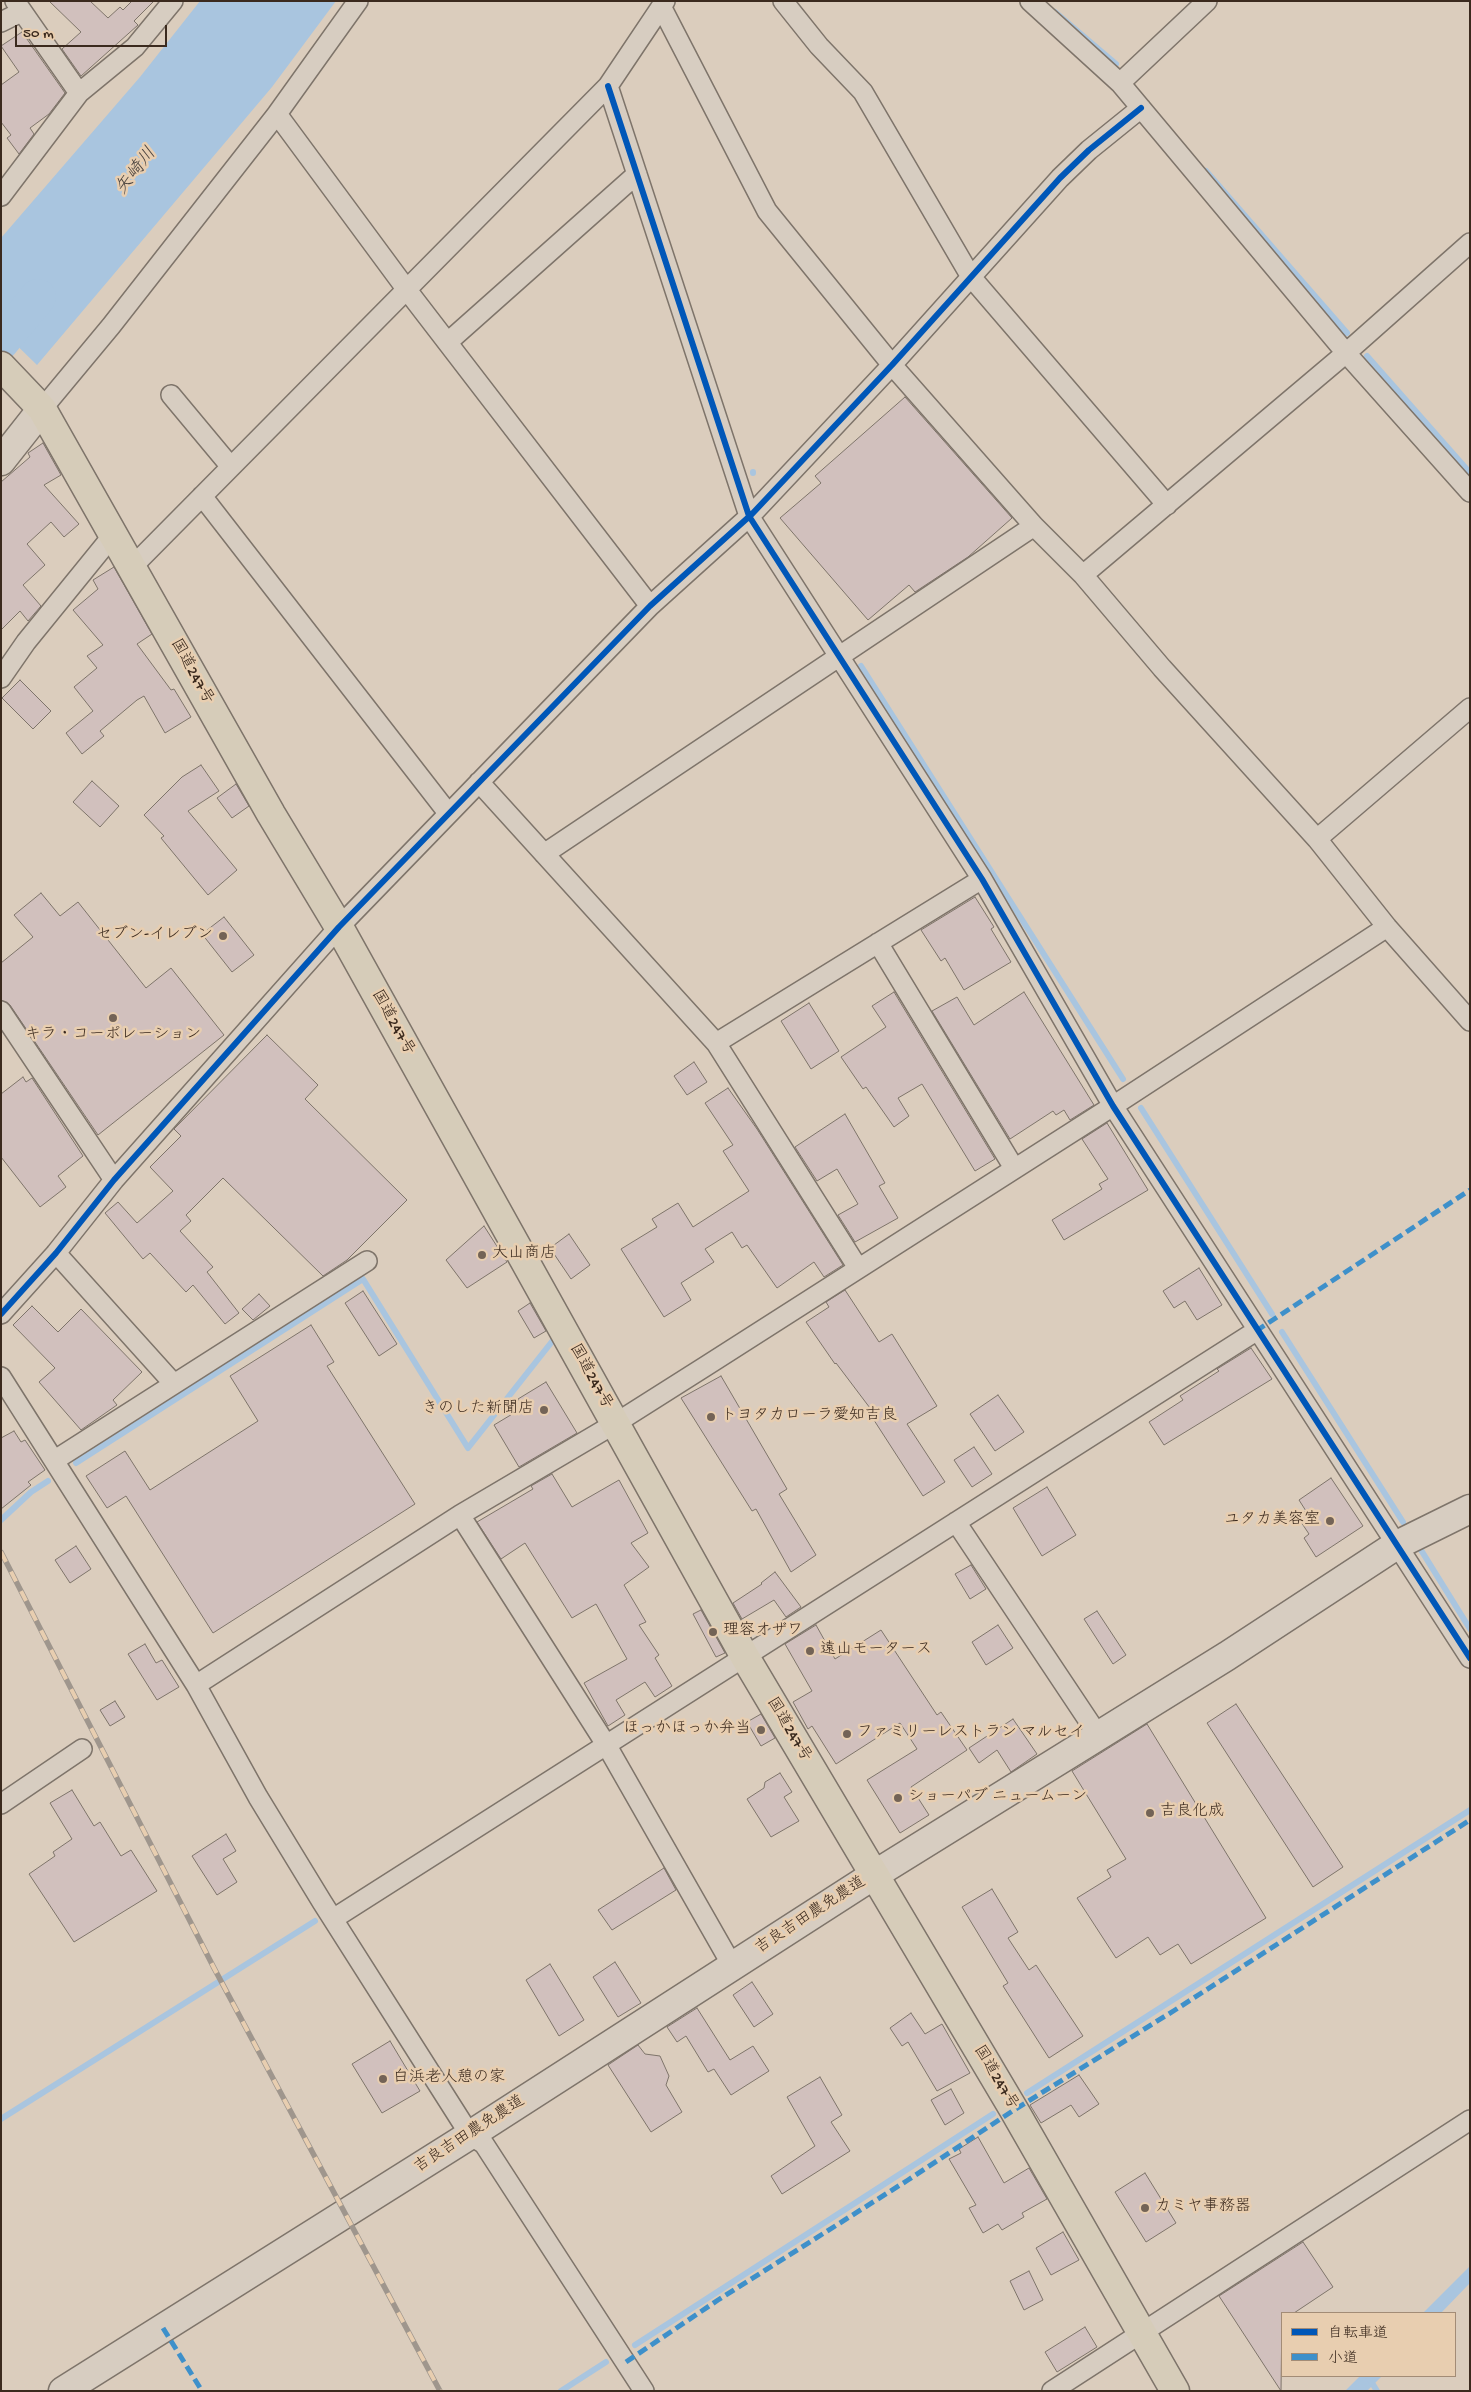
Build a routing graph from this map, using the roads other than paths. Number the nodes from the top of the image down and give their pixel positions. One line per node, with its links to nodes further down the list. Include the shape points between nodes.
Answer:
1 (172, 1): 11 (street, via 135,47)
2 (358, 1): 13 (street)
3 (783, 1): 17 (street, via 862,92)
4 (1030, 1): 9 (street)
5 (1207, 1): 9 (street)
6 (663, 4): 10 (street); 21 (street, via 767,211)
7 (18, 7): 8 (street); 11 (street)
8 (1, 22)
9 (1120, 83): 12 (street)
10 (608, 86): 14 (street); 18 (street)
11 (79, 94): 15 (street)
12 (1141, 108): 17 (street, via 1060,178); 20 (street)
13 (277, 114): 18 (street); 24 (street)
14 (638, 174): 19 (street); 30 (street)
15 (1, 196)
16 (1470, 243): 20 (street)
17 (971, 277): 21 (street); 29 (street)
18 (407, 290): 19 (street); 26 (street)
19 (448, 342): 35 (street)
20 (1346, 352): 27 (street); 29 (street)
21 (892, 365): 30 (street); 31 (street)
22 (1, 366): 24 (highway, 国道247号)
23 (172, 395): 26 (street)
24 (42, 409): 25 (street); 32 (highway, 国道247号)
25 (1, 461)
26 (231, 467): 28 (street)
27 (1470, 492)
28 (202, 496): 33 (street); 40 (street)
29 (1167, 505): 34 (street)
30 (750, 516): 35 (street); 36 (street)
31 (1034, 526): 34 (street); 36 (street)
32 (113, 535): 33 (highway, 国道247号); 37 (street, via 26,642)
33 (132, 567): 44 (highway, 国道247号, via 271,814)
34 (1082, 575): 41 (street)
35 (650, 606): 39 (street)
36 (840, 657): 42 (street); 43 (street)
37 (1, 678)
38 (1470, 708): 41 (street)
39 (479, 782): 40 (street); 42 (street)
40 (448, 814): 44 (street)
41 (1317, 839): 45 (street)
42 (544, 854): 49 (street)
43 (982, 879): 46 (street); 50 (street)
44 (339, 926): 52 (street); 60 (highway, 国道247号)
45 (1387, 926): 48 (street); 50 (street)
46 (878, 943): 49 (street); 51 (street)
47 (1, 1011): 52 (street)
48 (1470, 1021)
49 (716, 1043): 55 (street)
50 (1113, 1106): 51 (street); 57 (street)
51 (1014, 1168): 55 (street)
52 (114, 1180): 53 (street)
53 (56, 1253): 56 (street); 59 (street)
54 (367, 1260): 59 (street)
55 (858, 1268): 60 (street)
56 (1, 1314)
57 (1256, 1331): 64 (street); 65 (street)
58 (1, 1377): 61 (street)
59 (174, 1384): 61 (street)
60 (616, 1423): 63 (street); 66 (highway, 国道247号)
61 (55, 1460): 68 (street)
62 (1470, 1509): 65 (street, 吉良吉田農免農道)
63 (460, 1515): 68 (street); 70 (street)
64 (956, 1522): 66 (street); 69 (street)
65 (1396, 1546): 67 (street); 69 (street, 吉良吉田農免農道)
66 (745, 1656): 70 (street); 73 (highway, 国道247号)
67 (1470, 1658)
68 (196, 1685): 74 (street, via 258,1797)
69 (1098, 1735): 73 (street, 吉良吉田農免農道)
70 (607, 1746): 74 (street); 75 (street)
71 (82, 1749): 72 (street)
72 (1, 1804)
73 (874, 1875): 75 (street, 吉良吉田農免農道); 79 (highway, 国道247号, via 1014,2110)
74 (333, 1919): 77 (street)
75 (733, 1967): 77 (street, 吉良吉田農免農道)
76 (1470, 2120): 79 (street)
77 (470, 2135): 78 (street); 81 (street, via 484,2144)
78 (346, 2213): 80 (street)
79 (1141, 2333): 82 (street); 83 (highway, 国道247号)
80 (63, 2391)
81 (644, 2391)
82 (1052, 2391)
83 (1175, 2391)

